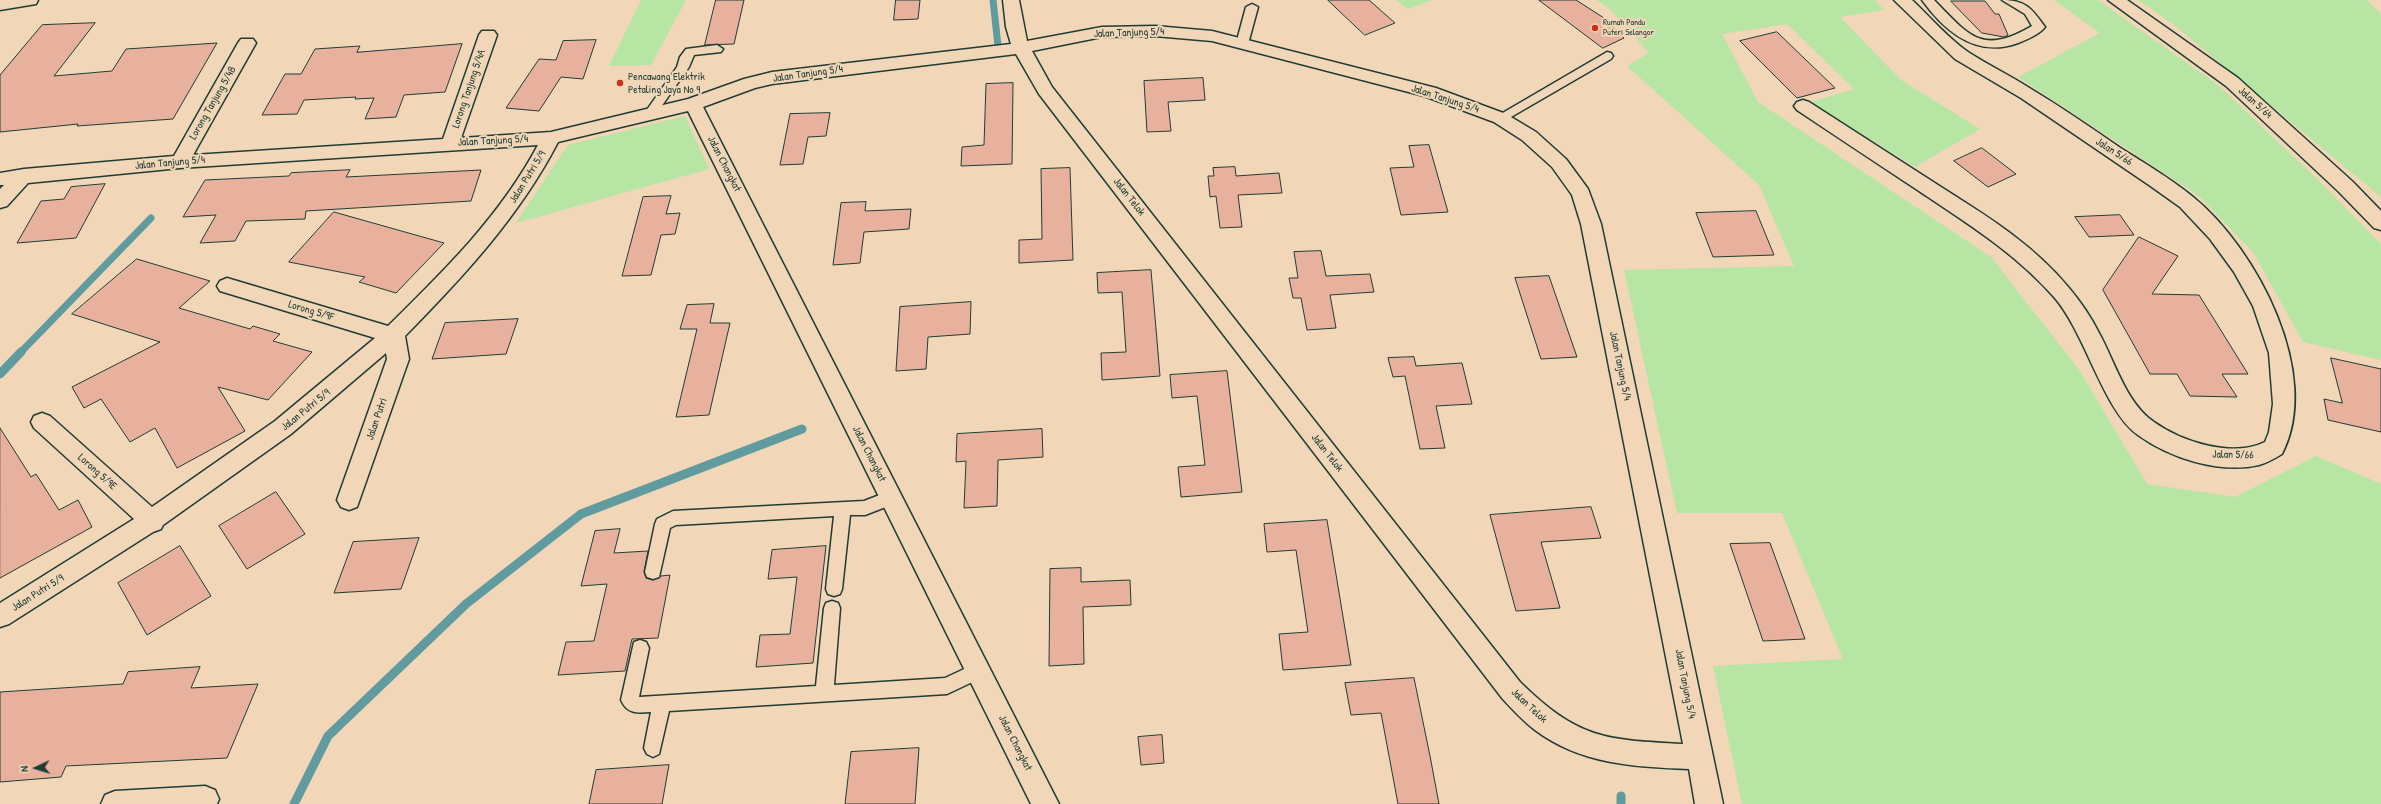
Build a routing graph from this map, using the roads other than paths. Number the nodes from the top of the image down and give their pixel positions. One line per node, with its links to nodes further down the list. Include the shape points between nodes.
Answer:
1 (30, 0): 7 (street)
2 (1011, 0): 12 (street, Jalan Telok)
3 (1902, 0): 16 (street, Jalan 5/66, via 1961,55 2027,94 2156,180 2187,202 2217,234 2242,268 2263,306 2280,353 2284,404 2280,432 2274,448 2258,456 2205,454 2180,447 2145,428 2124,405 2089,333 2062,293 2032,262 1993,230)
4 (1928, 0): 5 (lane, via 1955,29 1979,44 1993,46 2018,40 2039,27 2029,12)
5 (2008, 0)
6 (2116, 0): 25 (street, Jalan 5/64, via 2232,82)
7 (0, 5)
8 (1252, 8): 11 (lane)
9 (488, 35): 20 (street, Lorong Tanjung 5/4A)
10 (247, 43): 21 (street, Lorong Tanjung 5/4B)
11 (1242, 44): 12 (street, Jalan Tanjung 5/4, via 1212,36 1155,31 1102,32); 18 (street, Jalan Tanjung 5/4, via 1430,92)
12 (1020, 48): 15 (street, Jalan Tanjung 5/4, via 772,78 750,83); 42 (street, Jalan Telok, via 1046,90 1511,690 1549,725 1576,741 1606,751)
13 (717, 50): 17 (lane, via 690,52 683,67)
14 (1607, 56): 18 (lane)
15 (693, 104): 17 (street, Jalan Tanjung 5/4); 29 (street, Jalan Changkat)
16 (1804, 106)
17 (650, 114): 19 (street, Jalan Tanjung 5/4)
18 (1500, 118): 42 (street, Jalan Tanjung 5/4, via 1529,136 1558,163 1581,194 1591,224)
19 (551, 138): 20 (street, Jalan Tanjung 5/4); 27 (street, Jalan Putri 5/9, via 539,163 510,206 468,259)
20 (450, 144): 21 (street, Jalan Tanjung 5/4)
21 (180, 162): 22 (street, Jalan Tanjung 5/4)
22 (24, 175): 23 (street, Jalan Tanjung 5/4); 24 (street)
23 (0, 179)
24 (0, 201)
25 (2381, 222)
26 (227, 286): 27 (street, Lorong 5/9F)
27 (394, 336): 30 (street, Jalan Putri, via 398,359); 32 (street, Jalan Putri 5/9, via 298,418)
28 (42, 422): 32 (street, Lorong 5/9E)
29 (890, 498): 31 (lane, via 865,508); 38 (street, Jalan Changkat)
30 (349, 500)
31 (843, 509): 33 (lane, via 668,519 663,524); 34 (lane)
32 (153, 522): 36 (street, Jalan Putri 5/9)
33 (653, 572)
34 (834, 589)
35 (832, 608): 39 (lane)
36 (0, 616)
37 (640, 648): 40 (lane, via 630,700 636,706)
38 (977, 671): 39 (lane, via 947,686); 45 (street, Jalan Changkat)
39 (824, 693): 40 (lane)
40 (661, 704): 41 (lane)
41 (653, 748)
42 (1700, 757): 46 (street, Jalan Tanjung 5/4)
43 (204, 799): 44 (street)
44 (114, 804)
45 (1044, 804)
46 (1709, 804)

